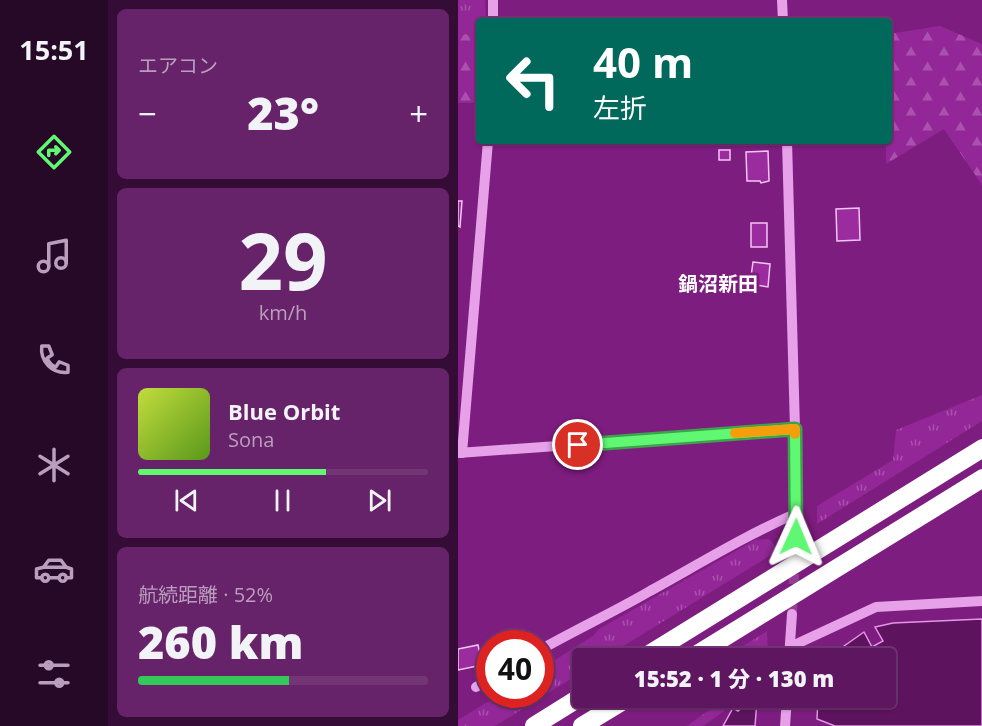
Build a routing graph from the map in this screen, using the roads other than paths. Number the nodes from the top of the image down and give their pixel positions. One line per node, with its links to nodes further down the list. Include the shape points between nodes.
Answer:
1 (493, 0): 3 (street)
2 (782, 0): 4 (street)
3 (493, 18)
4 (783, 18)
5 (488, 144): 9 (street)
6 (786, 144): 7 (street)
7 (795, 429): 9 (street); 11 (street)
8 (983, 448): 17 (highway)
9 (460, 453)
10 (983, 478): 18 (highway)
11 (797, 513): 12 (street); 15 (street)
12 (796, 537)
13 (983, 601): 16 (street, via 876,607)
14 (792, 614): 16 (street)
15 (554, 642)
16 (790, 647)
17 (659, 648)
18 (707, 648)
19 (572, 702): 22 (highway)
20 (612, 708): 23 (highway)
21 (786, 708): 24 (street)
22 (534, 726)
23 (582, 726)
24 (785, 726)

